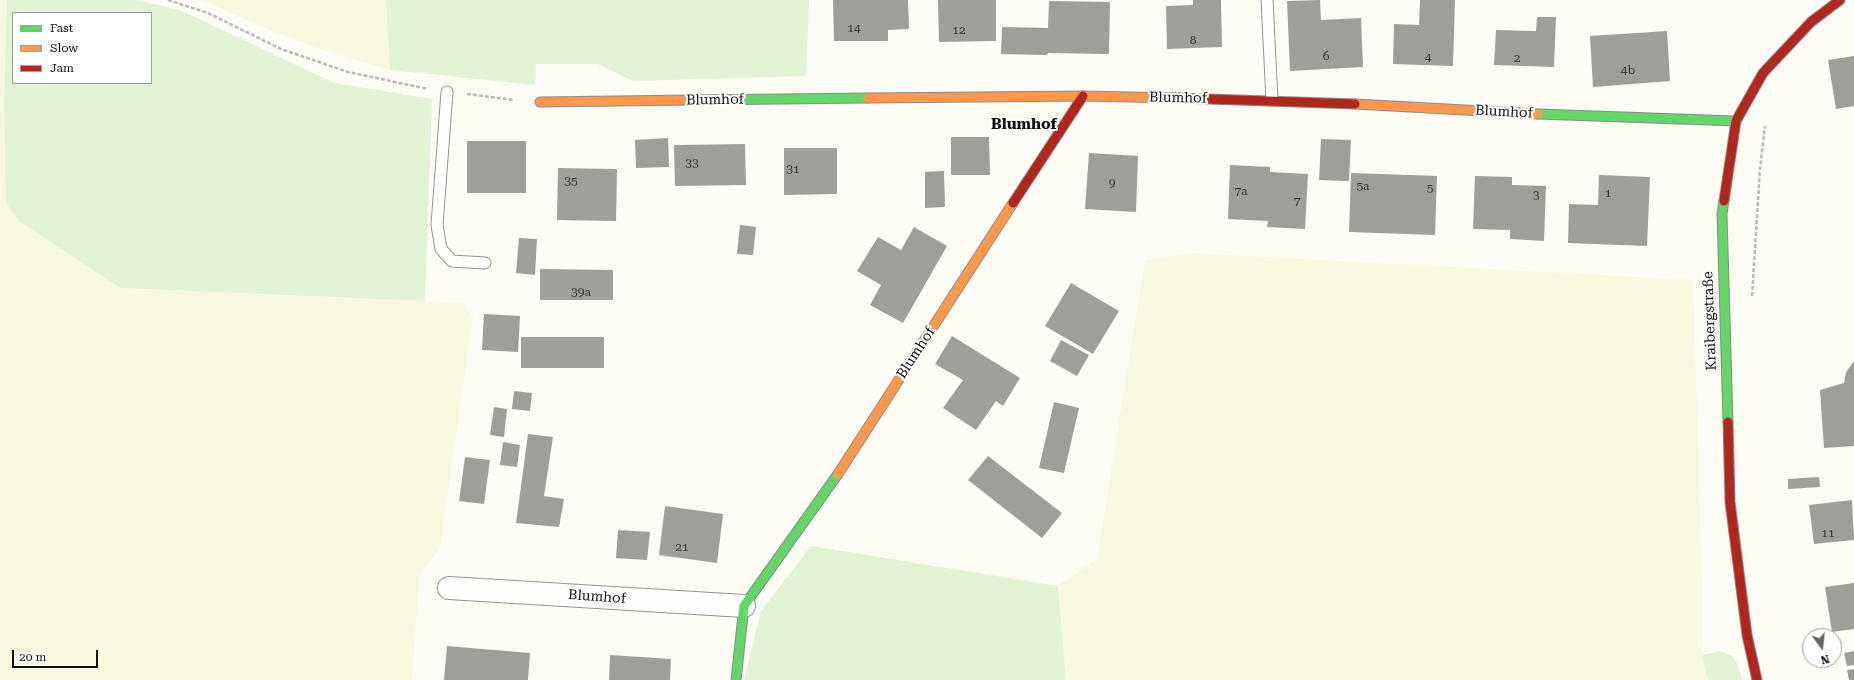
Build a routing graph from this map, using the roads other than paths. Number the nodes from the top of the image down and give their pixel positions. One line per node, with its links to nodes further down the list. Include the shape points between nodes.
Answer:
1 (1266, 0): 5 (lane)
2 (1840, 0): 7 (street, Kraibergstraße, via 1811,22 1763,73)
3 (447, 92): 8 (lane, via 437,225 440,249 452,261)
4 (1083, 96): 5 (street, Blumhof); 6 (street, Blumhof); 10 (street, Blumhof, via 828,489)
5 (1272, 100): 7 (street, Blumhof)
6 (540, 102)
7 (1736, 121): 12 (street, Kraibergstraße, via 1722,214 1730,502 1747,634)
8 (485, 264)
9 (449, 588): 10 (street, Blumhof)
10 (744, 606): 11 (street, Blumhof)
11 (736, 680)
12 (1757, 680)

